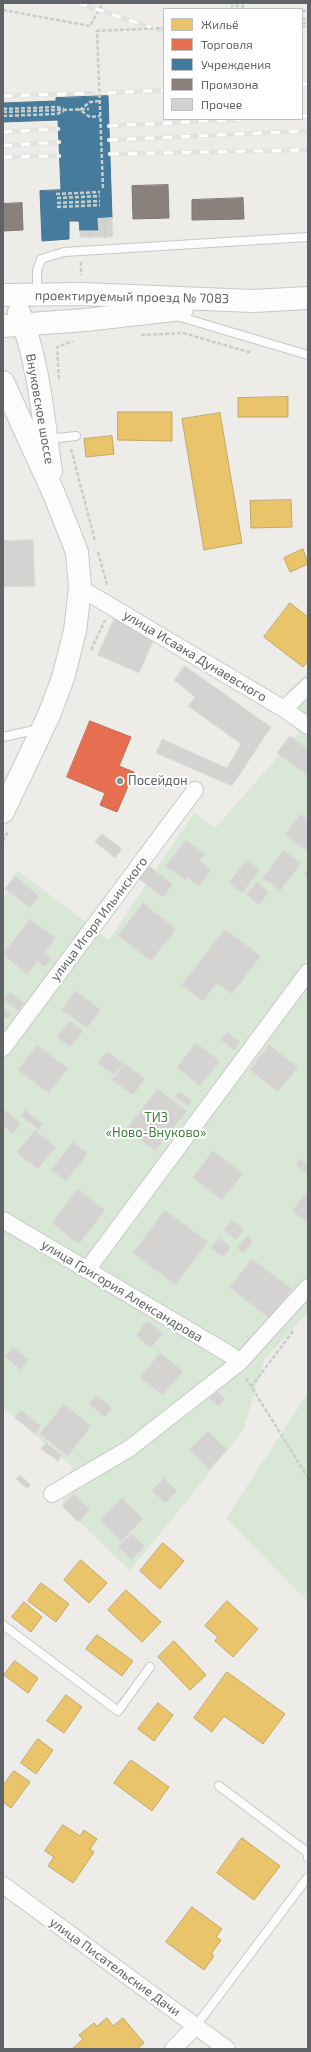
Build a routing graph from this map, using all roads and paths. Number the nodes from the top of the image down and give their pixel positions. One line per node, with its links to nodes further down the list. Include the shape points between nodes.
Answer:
1 (103, 3): 4 (path, via 90,26)
2 (232, 8): 3 (path)
3 (243, 8)
4 (3, 10)
5 (163, 28): 6 (path, bridge, via 96,31)
6 (99, 101): 9 (path, via 90,102); 14 (path, bridge)
7 (3, 109): 8 (path, via 56,107)
8 (66, 110): 9 (path); 12 (path)
9 (80, 110): 10 (path); 14 (path, via 90,117)
10 (89, 110)
11 (3, 112): 12 (path)
12 (57, 112): 13 (path)
13 (3, 116)
14 (100, 116): 15 (path, bridge)
15 (103, 188)
16 (56, 194): 17 (path, via 100,194)
17 (56, 198)
18 (100, 201): 19 (path)
19 (57, 203)
20 (100, 205): 21 (path)
21 (57, 207)
22 (104, 218): 25 (path, via 105,239)
23 (90, 231): 25 (path)
24 (308, 237): 26 (lane)
25 (90, 239): 26 (path, via 80,239)
26 (80, 251): 27 (path); 29 (lane, via 64,252 41,260 36,270)
27 (82, 294): 29 (main road, проектируемый проезд № 7083); 31 (main road, проектируемый проезд № 7083)
28 (7, 295): 29 (main road, проектируемый проезд № 7083); 33 (main road); 34 (main road, Внуковское шоссе)
29 (36, 295)
30 (308, 298): 31 (main road, проектируемый проезд № 7083)
31 (253, 300): 32 (main road, проектируемый проезд № 7083)
32 (161, 311): 34 (main road, проектируемый проезд № 7083); 38 (lane)
33 (3, 316)
34 (13, 325): 42 (main road, Внуковское шоссе, via 38,382)
35 (136, 335): 37 (path, via 183,333)
36 (76, 340): 39 (path, via 58,347)
37 (255, 354)
38 (308, 355)
39 (58, 378)
40 (3, 382): 43 (main road, Внуковское шоссе)
41 (76, 436): 42 (lane)
42 (46, 439): 43 (main road, Внуковское шоссе)
43 (54, 494): 44 (main road, Внуковское шоссе, via 77,552)
44 (80, 588): 46 (street, улица Исаака Дунаевского); 48 (main road, Внуковское шоссе, via 72,646 63,678)
45 (308, 686): 46 (street)
46 (284, 709): 47 (street, улица Исаака Дунаевского)
47 (308, 726)
48 (43, 728): 49 (lane); 51 (main road, Внуковское шоссе)
49 (3, 737)
50 (195, 790): 53 (street, улица Игоря Ильинского)
51 (3, 812)
52 (308, 972): 55 (street)
53 (3, 1048)
54 (3, 1220): 55 (street, улица Григория Александрова)
55 (87, 1270): 58 (street, улица Григория Александрова)
56 (308, 1287): 58 (street)
57 (295, 1328): 59 (path)
58 (240, 1362): 59 (path); 61 (street, via 130,1448)
59 (252, 1388): 60 (path)
60 (308, 1478)
61 (52, 1494)
62 (3, 1625): 63 (lane, via 118,1711)
63 (150, 1667)
64 (220, 1786): 65 (lane, via 307,1852)
65 (308, 1858)
66 (308, 1877): 68 (lane)
67 (3, 1885): 68 (street, улица Писательские Дачи)
68 (195, 2027): 69 (street); 70 (street, улица Писательские Дачи)
69 (173, 2049)
70 (227, 2049)

